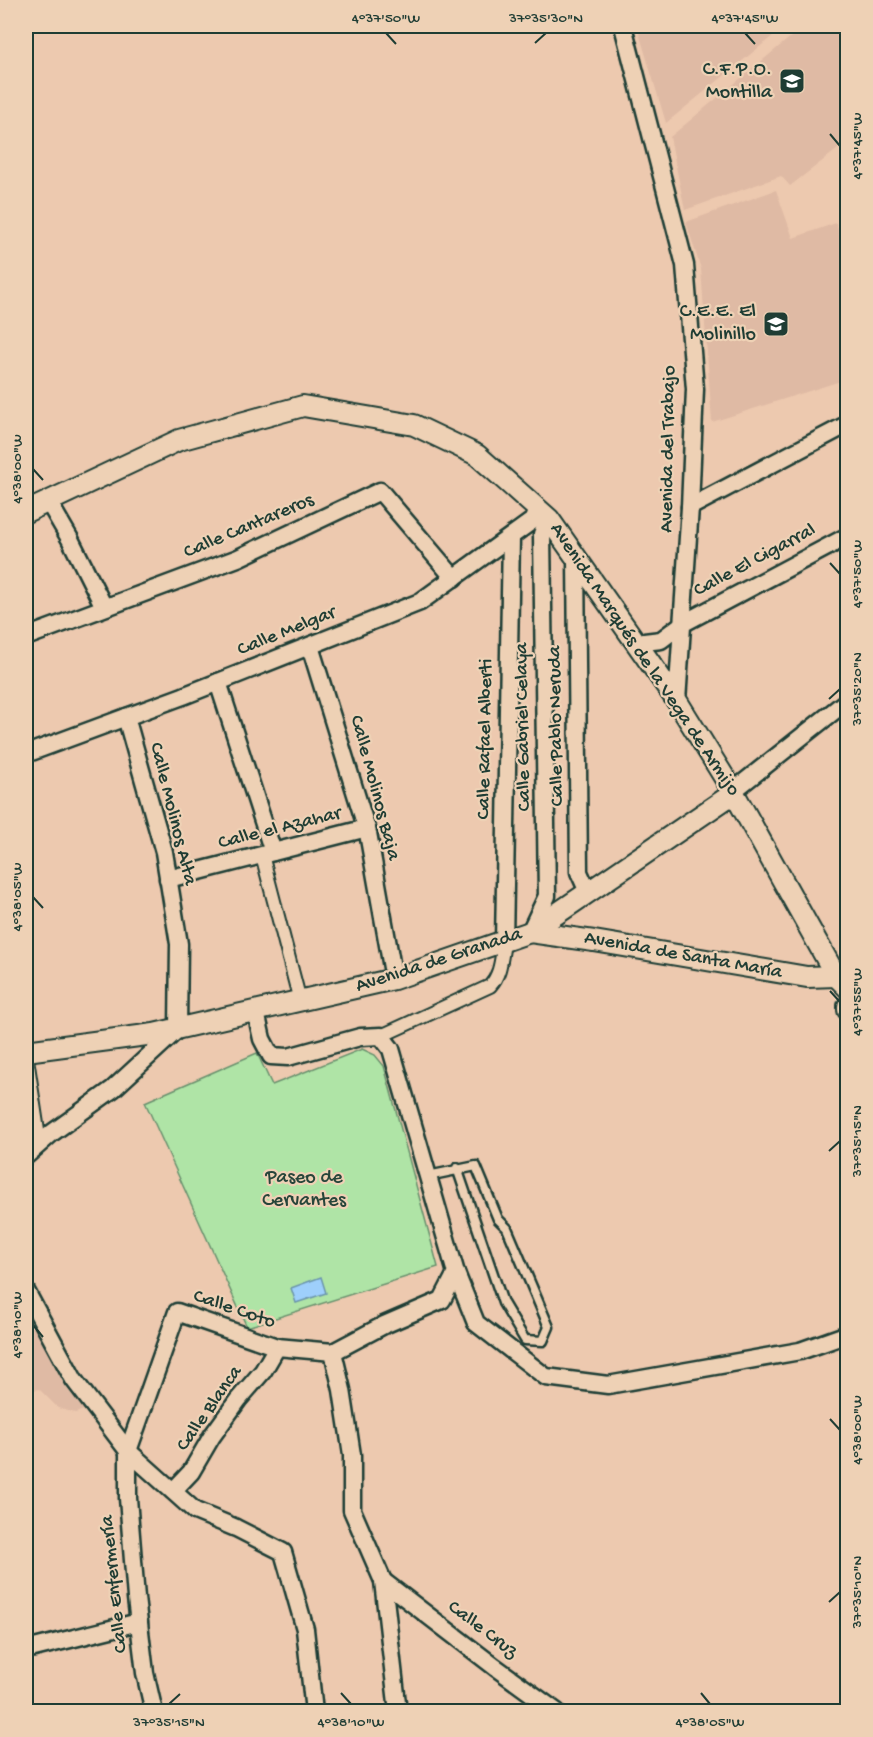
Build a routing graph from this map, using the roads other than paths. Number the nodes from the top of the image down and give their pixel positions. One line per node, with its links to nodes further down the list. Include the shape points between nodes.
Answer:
1 (623, 26): 4 (street, Avenida del Trabajo, via 685,265 695,389)
2 (848, 424): 4 (street)
3 (48, 501): 5 (street, Avenida Marqués de la Vega de Armijo); 6 (street, Avenida Marqués de la Vega de Armijo, via 179,440 303,406 414,425 477,455); 11 (street)
4 (690, 507): 12 (street, Avenida del Trabajo)
5 (26, 512)
6 (546, 516): 8 (street, Calle Melgar); 9 (street, Avenida Marqués de la Vega de Armijo); 26 (street, Calle Gabriel Celaya, via 542,534 547,896)
7 (848, 536): 12 (street, Calle El Cigarral)
8 (511, 537): 10 (street, Calle Melgar); 27 (street, Calle Rafael Alberti)
9 (576, 558): 14 (street, Avenida Marqués de la Vega de Armijo); 25 (street, Calle Pablo Neruda, via 579,872)
10 (454, 578): 11 (street, Calle Cantareros, via 380,491 238,558); 15 (street, Calle Melgar, via 420,602)
11 (104, 608): 13 (street, Calle Cantareros)
12 (682, 624): 14 (street, Calle El Cigarral, via 661,640); 18 (street, Avenida del Trabajo)
13 (26, 637)
14 (636, 644): 18 (street, Avenida Marqués de la Vega de Armijo)
15 (309, 646): 16 (street, Calle Melgar); 22 (street, Calle Molinos Baja)
16 (218, 682): 19 (street, Calle Melgar); 23 (street)
17 (848, 700): 21 (street)
18 (676, 701): 21 (street, Avenida Marqués de la Vega de Armijo)
19 (126, 717): 20 (street, Calle Melgar); 24 (street, Calle Molinos Alta)
20 (26, 754)
21 (734, 792): 25 (street, Avenida de Granada); 29 (street, Avenida Marqués de la Vega de Armijo)
22 (367, 828): 23 (street, Calle el Azahar); 28 (street, Calle Molinos Baja)
23 (267, 854): 24 (street, Calle el Azahar); 30 (street)
24 (168, 879): 32 (street, Calle Molinos Alta, via 179,944)
25 (588, 892): 26 (street, Avenida de Granada)
26 (530, 932): 27 (street, Avenida de Granada); 29 (street, Avenida de Santa María)
27 (504, 943): 28 (street, Avenida de Granada); 33 (street, via 498,974 490,986)
28 (394, 979): 30 (street, Avenida de Granada)
29 (842, 982)
30 (300, 1001): 31 (street, Avenida de Granada)
31 (256, 1012): 32 (street, Avenida de Granada); 33 (street, via 262,1039 272,1056 288,1057 360,1036)
32 (178, 1029): 34 (street, Avenida de Granada); 35 (street, via 113,1089)
33 (381, 1036): 38 (street, via 391,1049)
34 (26, 1051): 35 (street)
35 (40, 1144): 36 (street)
36 (26, 1156)
37 (457, 1168): 37 (lane, via 503,1303 525,1340 543,1341 549,1327 507,1228 498,1219 476,1166); 38 (lane)
38 (428, 1176): 39 (street)
39 (456, 1273): 42 (street, via 476,1323 546,1377 608,1385 800,1351); 44 (street, via 442,1300)
40 (26, 1291): 45 (street, via 74,1380)
41 (177, 1312): 43 (street, Calle Coto); 45 (street, Calle Enfermería)
42 (848, 1334)
43 (278, 1347): 44 (street); 46 (street, Calle Blanca, via 212,1436 191,1472)
44 (333, 1352): 47 (street, via 352,1455 352,1510)
45 (128, 1451): 46 (street); 48 (street, Calle Enfermería, via 128,1498)
46 (173, 1491): 51 (street, via 195,1511 283,1552 305,1629)
47 (383, 1581): 52 (street); 53 (street, Calle Cruz)
48 (139, 1622): 49 (street); 50 (street, Calle Enfermería)
49 (26, 1650)
50 (154, 1712)
51 (314, 1712)
52 (398, 1712)
53 (557, 1712)

